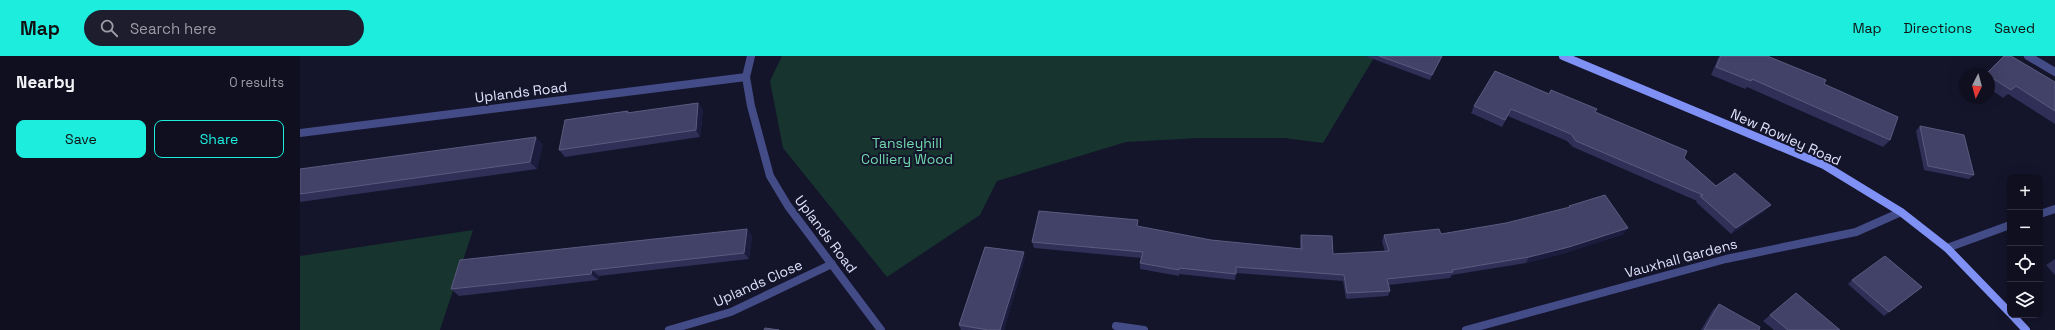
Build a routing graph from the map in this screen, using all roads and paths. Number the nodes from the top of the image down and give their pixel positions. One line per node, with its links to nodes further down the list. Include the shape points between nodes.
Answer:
1 (751, 56): 5 (street, Uplands Road)
2 (1564, 56): 8 (main road, New Rowley Road, via 1824,165)
3 (2028, 56): 4 (street)
4 (2055, 72)
5 (746, 77): 6 (street, Uplands Road); 12 (street, Uplands Road, via 770,176 788,206)
6 (300, 133)
7 (2055, 209): 9 (street)
8 (1901, 212): 11 (main road, New Rowley Road); 19 (street, Vauxhall Gardens, via 1856,232 1726,259)
9 (2043, 213)
10 (2007, 226): 11 (street)
11 (1947, 248): 13 (main road, New Rowley Road)
12 (832, 264): 16 (street, Uplands Close, via 731,312); 17 (street, Uplands Road)
13 (2007, 310)
14 (2015, 318): 20 (main road)
15 (1116, 326): 18 (street)
16 (669, 330)
17 (881, 330)
18 (1144, 330)
19 (1466, 330)
20 (2026, 330)

